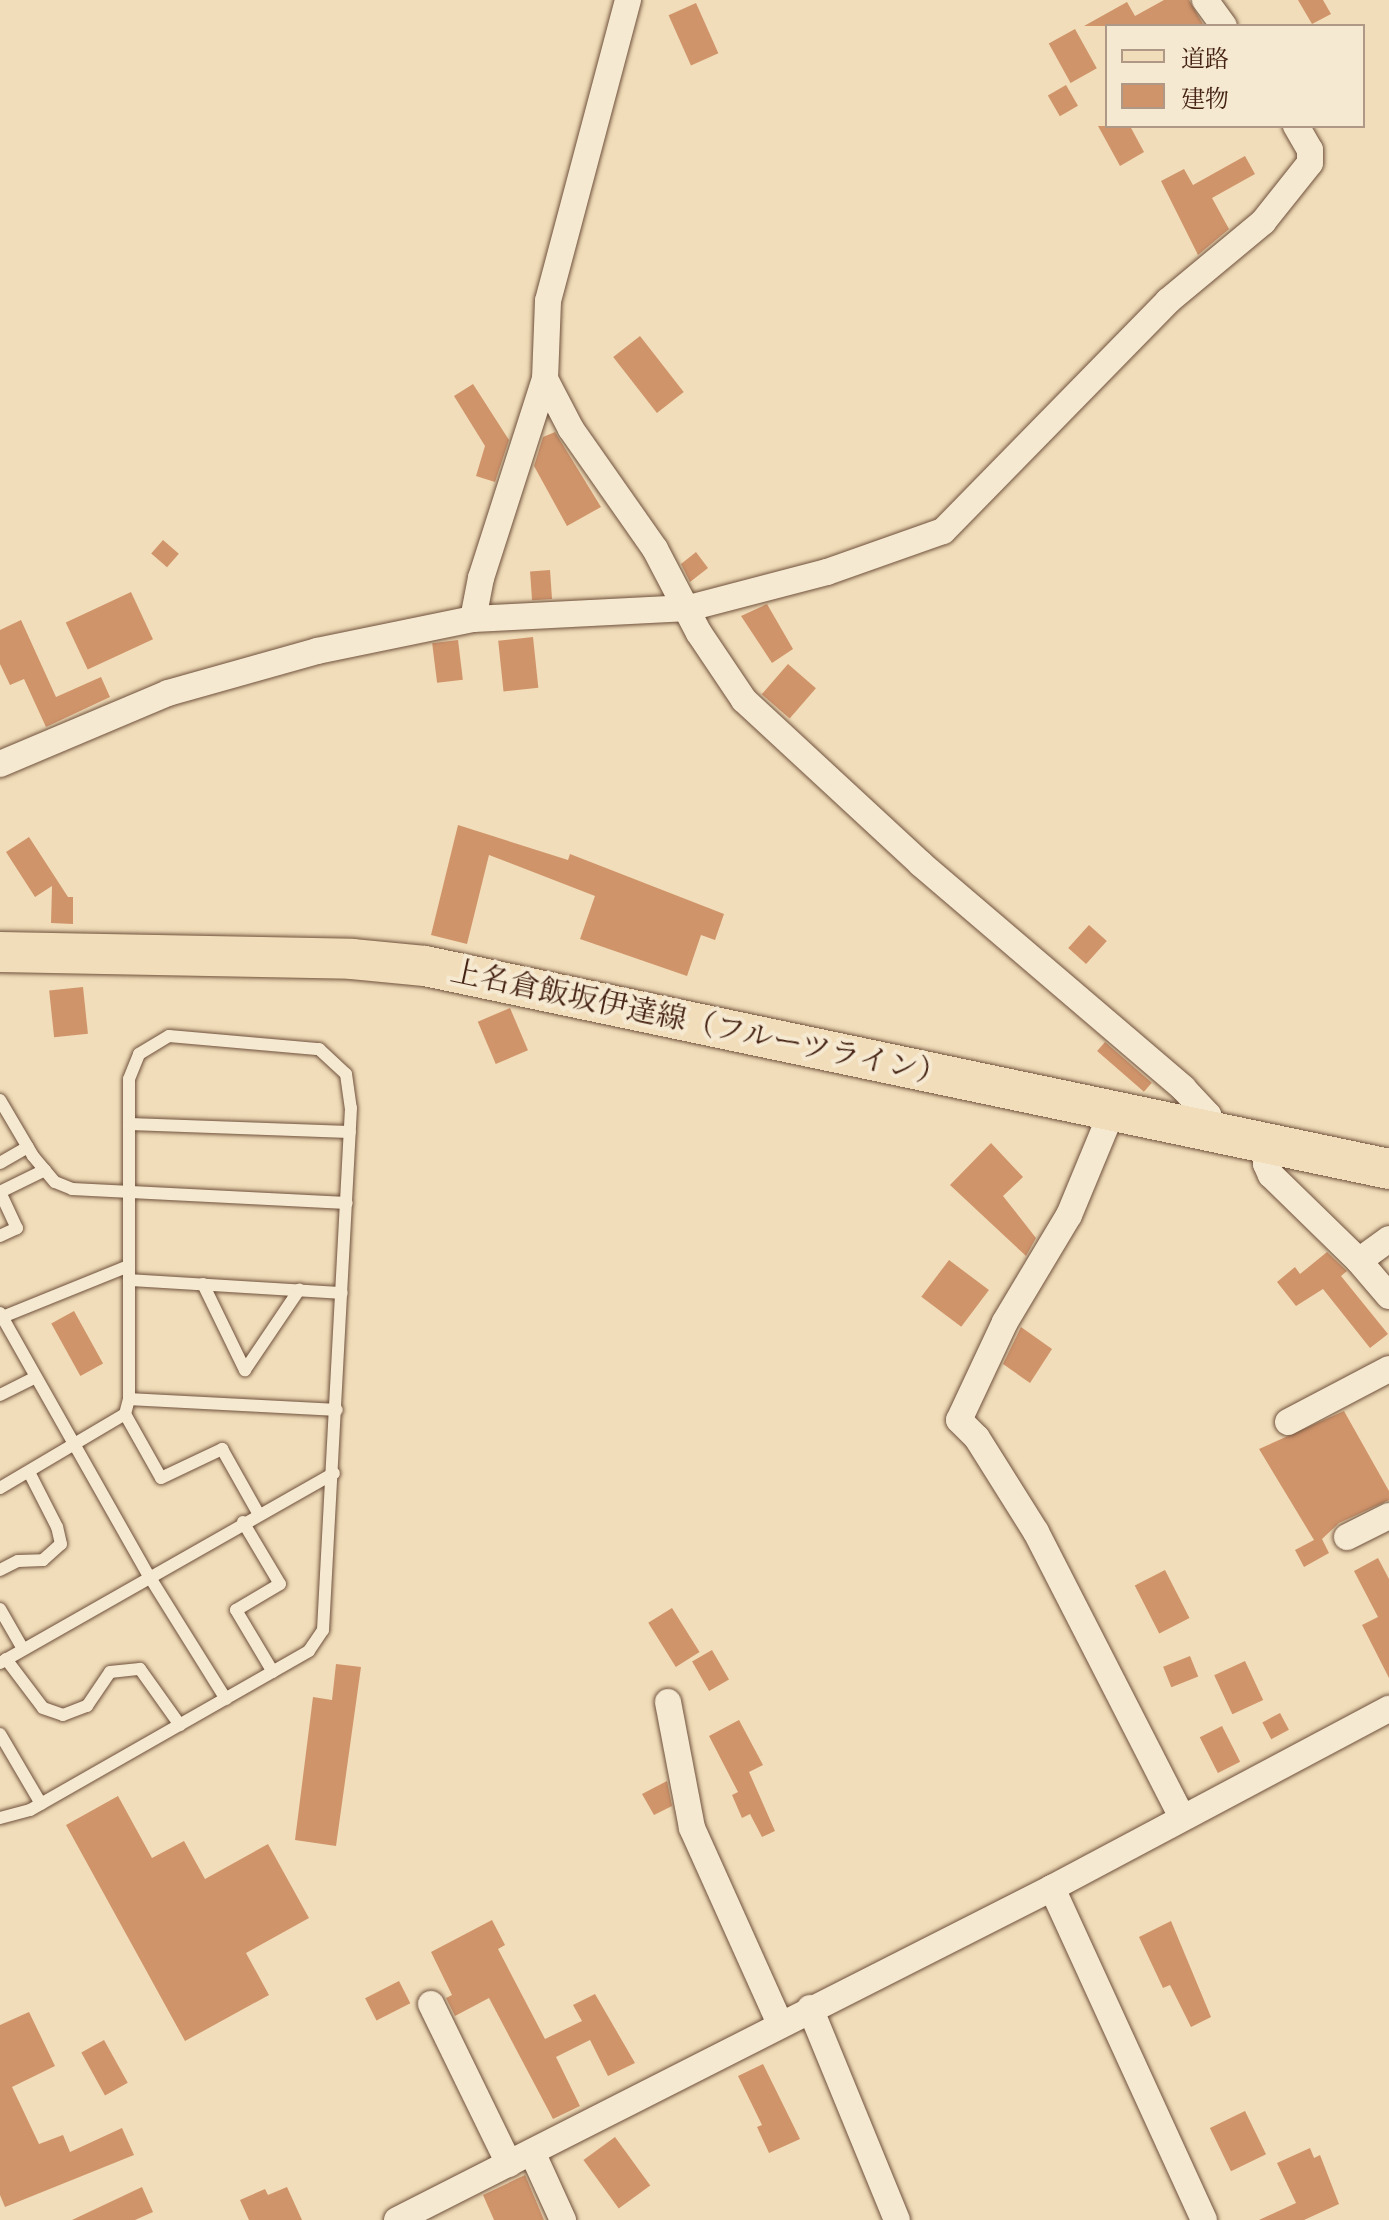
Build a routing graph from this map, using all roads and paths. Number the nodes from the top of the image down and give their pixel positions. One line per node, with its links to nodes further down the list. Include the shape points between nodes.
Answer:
1 (628, 0): 5 (street, via 548,301)
2 (1205, 0): 3 (street)
3 (1223, 24)
4 (1297, 128): 6 (street, via 1310,150 1310,163 1263,222 1168,301 943,531 827,572)
5 (545, 379): 6 (street, via 571,429 655,549); 7 (street, via 481,578)
6 (689, 608): 7 (street); 13 (street, via 699,633 744,700 921,864 1183,1088 1208,1115)
7 (473, 619): 8 (street, via 317,651 168,693)
8 (0, 764)
9 (0, 952): 11 (main road, 上名倉飯坂伊達線（フルーツライン）, via 352,959 425,966)
10 (0, 1100): 16 (lane)
11 (1113, 1109): 13 (main road, 上名倉飯坂伊達線（フルーツライン）); 60 (street, via 1069,1215 1005,1322 959,1420 977,1438 1036,1532)
12 (129, 1124): 14 (lane); 14 (lane, via 134,1062 150,1044 169,1036 319,1049 346,1074); 20 (lane)
13 (1210, 1130): 15 (main road, 上名倉飯坂伊達線（フルーツライン）)
14 (350, 1132): 22 (lane)
15 (1270, 1143): 18 (main road, 上名倉飯坂伊達線（フルーツライン）); 25 (street, via 1266,1164 1271,1175)
16 (28, 1147): 17 (lane); 19 (lane)
17 (0, 1163)
18 (1389, 1169)
19 (45, 1170): 20 (lane, via 72,1189); 21 (lane)
20 (129, 1190): 22 (lane); 26 (lane)
21 (0, 1192): 23 (lane, via 17,1228)
22 (347, 1203): 30 (lane)
23 (0, 1236)
24 (1389, 1239): 25 (street)
25 (1359, 1261): 31 (street)
26 (129, 1266): 27 (lane); 32 (lane)
27 (129, 1280): 28 (lane); 36 (lane)
28 (203, 1284): 29 (lane); 29 (lane, via 245,1370)
29 (299, 1290): 30 (lane)
30 (342, 1293): 37 (lane)
31 (1389, 1296)
32 (1, 1316): 34 (lane)
33 (1389, 1369): 39 (street)
34 (36, 1377): 35 (lane); 40 (lane)
35 (0, 1395)
36 (129, 1399): 37 (lane); 38 (lane)
37 (337, 1410): 42 (lane)
38 (125, 1414): 40 (lane); 44 (lane, via 161,1478 222,1449)
39 (1288, 1422)
40 (75, 1446): 41 (lane); 49 (lane)
41 (29, 1472): 43 (lane); 48 (lane, via 61,1544 43,1560 18,1561)
42 (334, 1473): 44 (lane); 53 (lane, via 323,1630 309,1651)
43 (0, 1488)
44 (258, 1513): 46 (lane)
45 (1389, 1516): 47 (street)
46 (243, 1522): 49 (lane); 53 (lane, via 280,1584 236,1610)
47 (1347, 1537)
48 (0, 1570)
49 (149, 1576): 51 (lane); 54 (lane)
50 (0, 1609): 51 (lane)
51 (23, 1649): 52 (lane)
52 (3, 1661): 57 (lane, via 33,1699 63,1715 87,1706 110,1672 140,1669)
53 (273, 1672): 54 (lane)
54 (226, 1699): 57 (lane)
55 (668, 1702): 65 (street, via 692,1828)
56 (1389, 1709): 60 (street)
57 (180, 1725): 59 (lane)
58 (2, 1741): 59 (lane)
59 (41, 1804): 61 (lane)
60 (1181, 1815): 62 (street)
61 (0, 1818)
62 (1052, 1888): 64 (street); 70 (street)
63 (431, 2004): 66 (street)
64 (810, 2008): 65 (street); 69 (street)
65 (780, 2024): 66 (street)
66 (520, 2158): 67 (street); 68 (street)
67 (397, 2220)
68 (563, 2220)
69 (897, 2220)
70 (1204, 2220)

